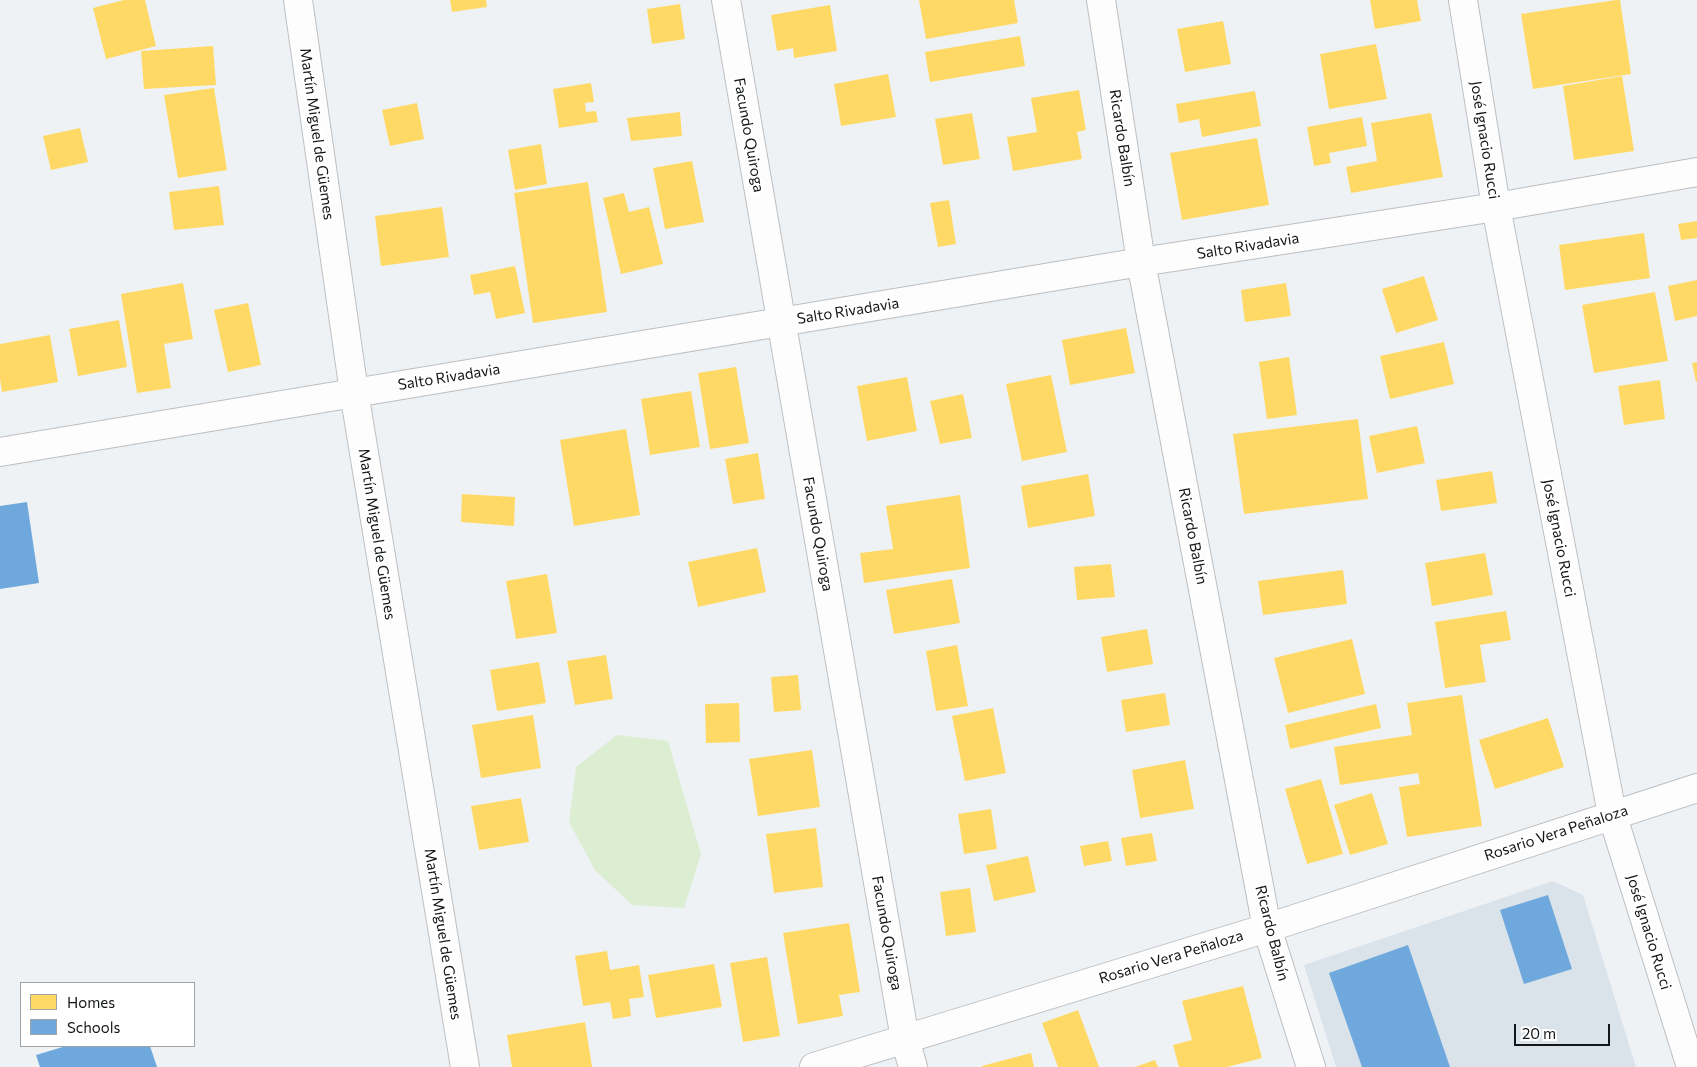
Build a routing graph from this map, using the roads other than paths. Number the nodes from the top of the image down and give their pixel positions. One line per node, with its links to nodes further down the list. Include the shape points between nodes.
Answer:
1 (298, 0): 9 (street, Martín Miguel de Güemes)
2 (726, 0): 8 (street, Facundo Quiroga)
3 (1100, 0): 7 (street, Ricardo Balbín)
4 (1463, 0): 6 (street, José Ignacio Rucci)
5 (1697, 172): 6 (street, Salto Rivadavia)
6 (1496, 207): 7 (street, Salto Rivadavia); 12 (street, José Ignacio Rucci)
7 (1141, 262): 8 (street, Salto Rivadavia); 13 (street, Ricardo Balbín)
8 (782, 322): 9 (street, Salto Rivadavia); 14 (street, Facundo Quiroga)
9 (354, 392): 10 (street, Salto Rivadavia); 15 (street, Martín Miguel de Güemes)
10 (0, 452)
11 (1697, 788): 12 (street, Rosario Vera Peñaloza)
12 (1612, 814): 13 (street, Rosario Vera Peñaloza); 19 (street, José Ignacio Rucci)
13 (1267, 928): 14 (street, Rosario Vera Peñaloza); 18 (street, Ricardo Balbín)
14 (905, 1039): 16 (street, Rosario Vera Peñaloza); 17 (street, Facundo Quiroga)
15 (465, 1067)
16 (814, 1067)
17 (913, 1067)
18 (1310, 1067)
19 (1691, 1067)

